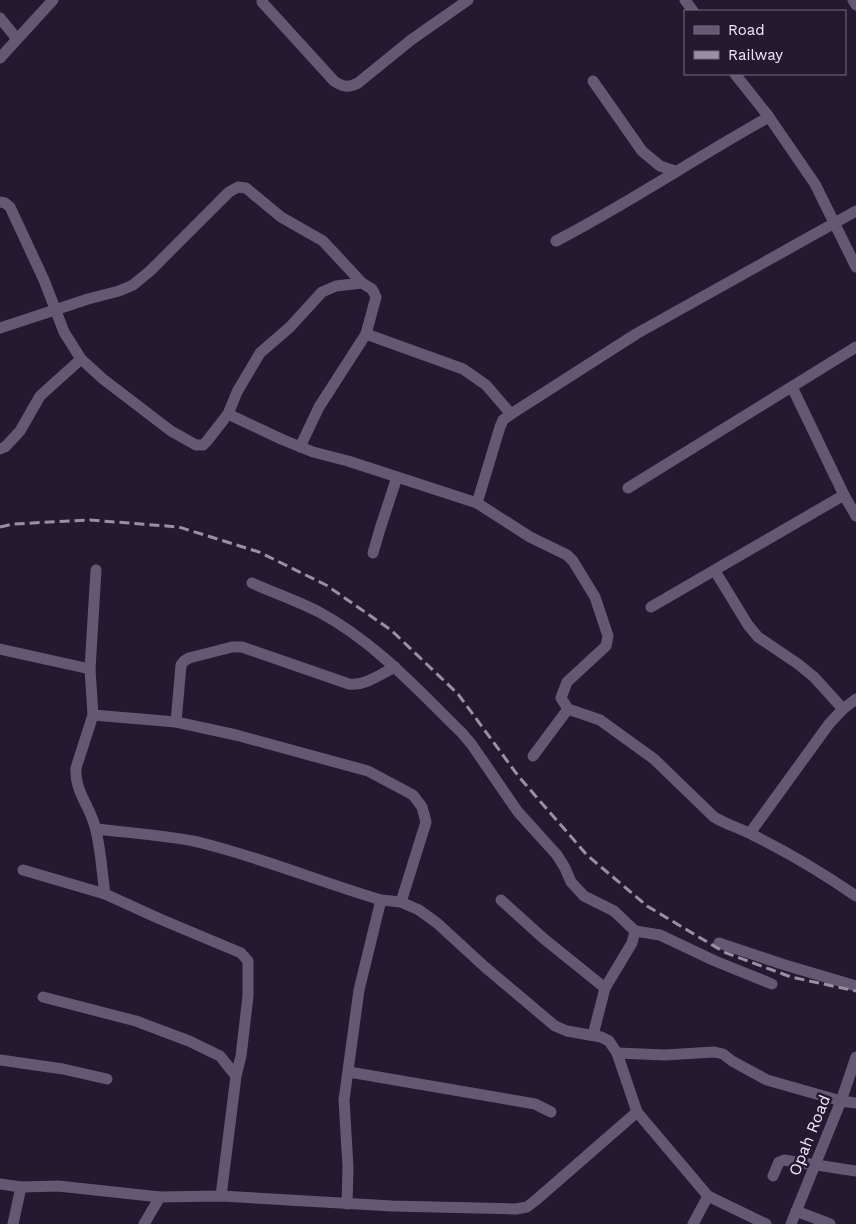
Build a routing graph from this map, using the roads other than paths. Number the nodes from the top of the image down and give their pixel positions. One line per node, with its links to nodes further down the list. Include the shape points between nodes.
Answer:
1 (53, 0): 7 (street)
2 (468, 0): 4 (street, via 350,87 334,81)
3 (853, 0): 5 (street)
4 (262, 1)
5 (856, 5)
6 (0, 18): 7 (street)
7 (17, 39): 8 (street)
8 (0, 58)
9 (736, 75): 11 (street)
10 (593, 81): 12 (street, via 651,160)
11 (769, 117): 12 (street); 15 (street, via 814,184)
12 (675, 171): 16 (street, via 632,200)
13 (0, 202): 19 (street, via 10,207)
14 (856, 211): 15 (street)
15 (834, 224): 17 (street); 26 (street, via 636,334)
16 (556, 241)
17 (856, 267)
18 (362, 283): 19 (street, via 323,241 281,217 246,188 238,187 133,285); 21 (street, via 372,289 376,297); 25 (street, via 336,286 322,292 290,327 260,353)
19 (55, 310): 20 (street); 23 (street)
20 (0, 328)
21 (366, 334): 26 (street, via 463,369 486,385); 27 (street, via 320,407)
22 (856, 348): 24 (street)
23 (81, 359): 25 (street, via 163,425 196,445 203,445); 28 (street, via 40,396 20,431)
24 (792, 387): 30 (street); 31 (street)
25 (228, 414): 27 (street)
26 (511, 414): 32 (street, via 500,427)
27 (300, 447): 29 (street)
28 (0, 450)
29 (397, 477): 32 (street); 34 (street)
30 (628, 488)
31 (844, 496): 33 (street); 36 (street)
32 (477, 503): 43 (street, via 567,556 596,597 608,636 606,646 566,682 560,698)
33 (856, 516)
34 (373, 553)
35 (96, 570): 41 (street)
36 (715, 570): 38 (street); 44 (street, via 758,637 814,677)
37 (252, 583): 40 (street, via 319,612)
38 (651, 607)
39 (0, 649): 41 (street)
40 (395, 668): 46 (street, via 363,683 349,684 242,647 232,647 184,660); 56 (street, via 472,745 518,812 557,855 571,882 584,896 614,911)
41 (90, 669): 45 (street)
42 (856, 699): 44 (street)
43 (568, 709): 47 (street); 49 (street, via 600,720 654,759 714,817)
44 (843, 709): 49 (street)
45 (93, 715): 46 (street); 48 (street, via 76,776 77,786)
46 (176, 722): 55 (street, via 368,771 413,795 422,807 426,822)
47 (533, 756)
48 (96, 829): 51 (street); 53 (street, via 175,837 200,843)
49 (750, 833): 52 (street, via 816,869)
50 (23, 870): 51 (street)
51 (105, 894): 67 (street, via 241,953 248,961 247,1005)
52 (856, 896)
53 (381, 900): 55 (street); 66 (street, via 359,990)
54 (501, 900): 60 (street)
55 (401, 902): 62 (street, via 437,923 555,1026)
56 (635, 931): 58 (street, via 660,935); 60 (street, via 632,943)
57 (719, 943): 59 (street)
58 (772, 984)
59 (856, 986)
60 (605, 988): 62 (street)
61 (43, 996): 67 (street, via 136,1021 189,1041 220,1056)
62 (592, 1035): 63 (street, via 610,1041)
63 (617, 1053): 69 (street, via 714,1052 768,1080); 72 (street)
64 (856, 1057): 69 (street, Opah Road)
65 (0, 1060): 68 (street)
66 (349, 1072): 71 (street, via 535,1104); 81 (street, via 344,1100)
67 (236, 1076): 78 (street)
68 (106, 1078)
69 (841, 1101): 70 (street); 73 (street, Opah Road)
70 (856, 1103)
71 (551, 1112)
72 (636, 1112): 79 (street); 81 (street, via 527,1207)
73 (816, 1164): 74 (street); 75 (street, via 784,1160 779,1162); 82 (street, Opah Road)
74 (856, 1171)
75 (773, 1176)
76 (0, 1184): 77 (street)
77 (21, 1187): 80 (street, via 58,1186); 83 (street)
78 (221, 1196): 80 (street); 81 (street)
79 (708, 1196): 85 (street); 86 (street)
80 (160, 1197): 84 (street)
81 (347, 1204)
82 (796, 1211): 87 (street, Opah Road); 88 (street)
83 (13, 1224)
84 (144, 1224)
85 (693, 1224)
86 (766, 1224)
87 (791, 1224)
88 (830, 1224)

